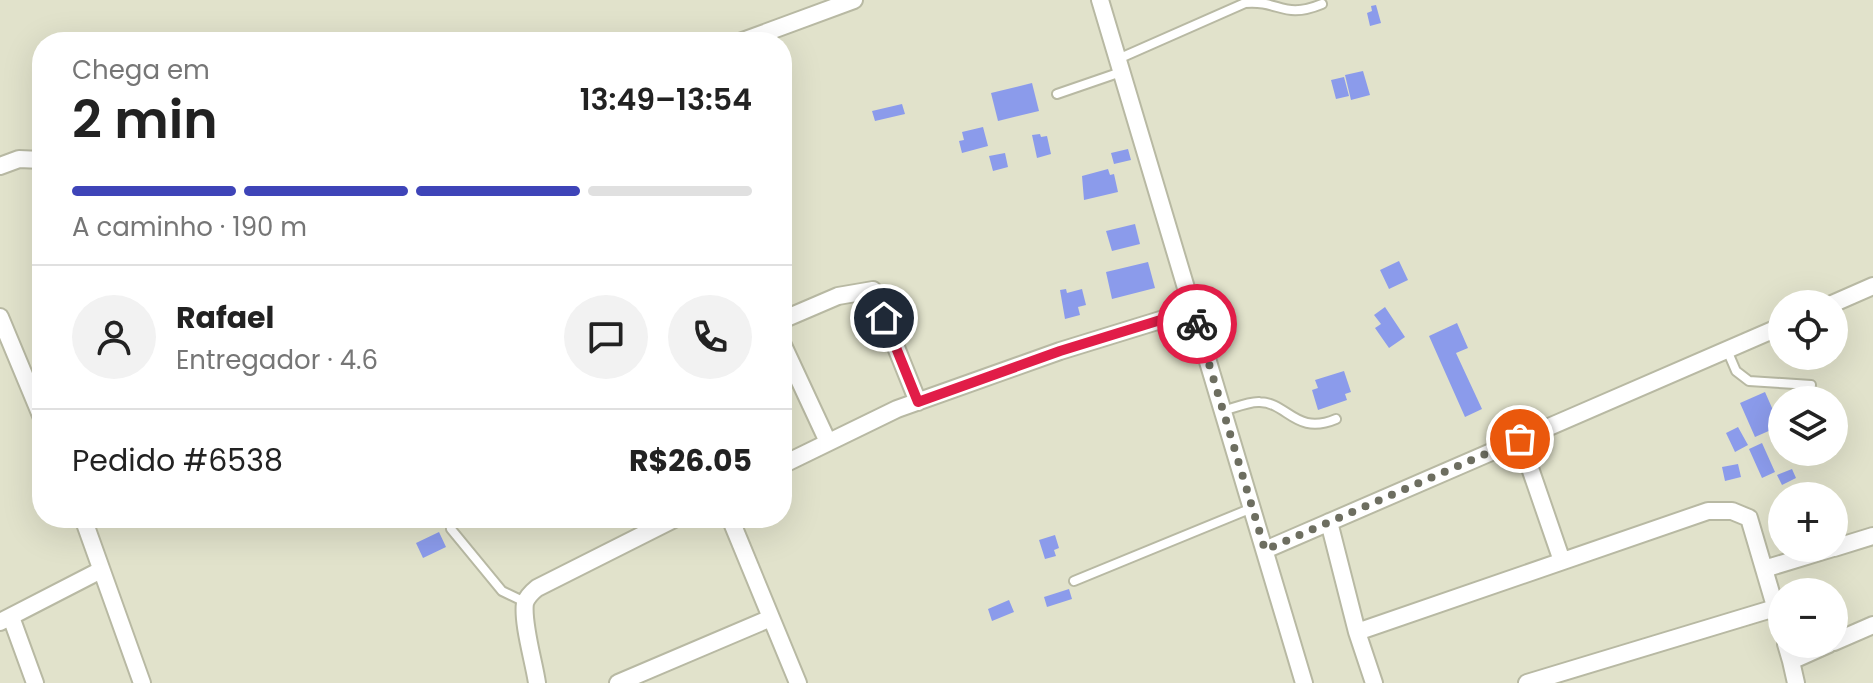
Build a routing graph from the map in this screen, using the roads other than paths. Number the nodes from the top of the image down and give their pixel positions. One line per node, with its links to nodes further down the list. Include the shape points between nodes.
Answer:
1 (854, 0): 4 (street)
2 (1100, 0): 5 (street)
3 (1322, 4): 5 (lane, via 1297,12 1265,2 1245,3)
4 (767, 32)
5 (1120, 65): 6 (lane); 11 (street)
6 (1057, 94)
7 (32, 160): 8 (street)
8 (0, 166)
9 (1873, 287): 10 (street)
10 (1848, 297)
11 (1193, 310): 19 (street); 20 (street)
12 (792, 316): 19 (street, via 838,296 873,290)
13 (0, 317): 18 (street)
14 (1768, 332): 15 (street)
15 (1726, 350): 17 (lane, via 1736,371 1749,381); 22 (street)
16 (792, 365): 23 (street)
17 (1811, 385)
18 (32, 394)
19 (918, 402): 23 (street)
20 (1223, 411): 21 (lane, via 1261,402 1307,423); 25 (street)
21 (1336, 419)
22 (1520, 439): 26 (street); 34 (street)
23 (828, 442): 24 (street)
24 (792, 460)
25 (1253, 508): 33 (street); 38 (lane)
26 (1329, 522): 33 (street); 45 (street)
27 (86, 528): 37 (street)
28 (656, 528): 40 (street, via 537,588)
29 (734, 528): 42 (street)
30 (451, 529): 40 (lane, via 502,591)
31 (1873, 536): 32 (street)
32 (1848, 544)
33 (1265, 550): 53 (street)
34 (1562, 561): 36 (street, via 1708,511 1732,511 1749,518); 45 (street)
35 (1787, 562): 36 (street)
36 (1764, 569): 39 (street)
37 (101, 570): 43 (street); 49 (street)
38 (1074, 581)
39 (1768, 583)
40 (525, 602): 50 (street)
41 (1768, 610): 55 (street)
42 (771, 618): 51 (street); 52 (street)
43 (6, 620): 48 (street)
44 (1873, 625): 46 (street)
45 (1357, 632): 54 (street)
46 (1848, 636)
47 (1790, 658): 56 (street)
48 (35, 683)
49 (142, 683)
50 (537, 683)
51 (618, 683)
52 (798, 683)
53 (1304, 683)
54 (1374, 683)
55 (1527, 683)
56 (1796, 683)

